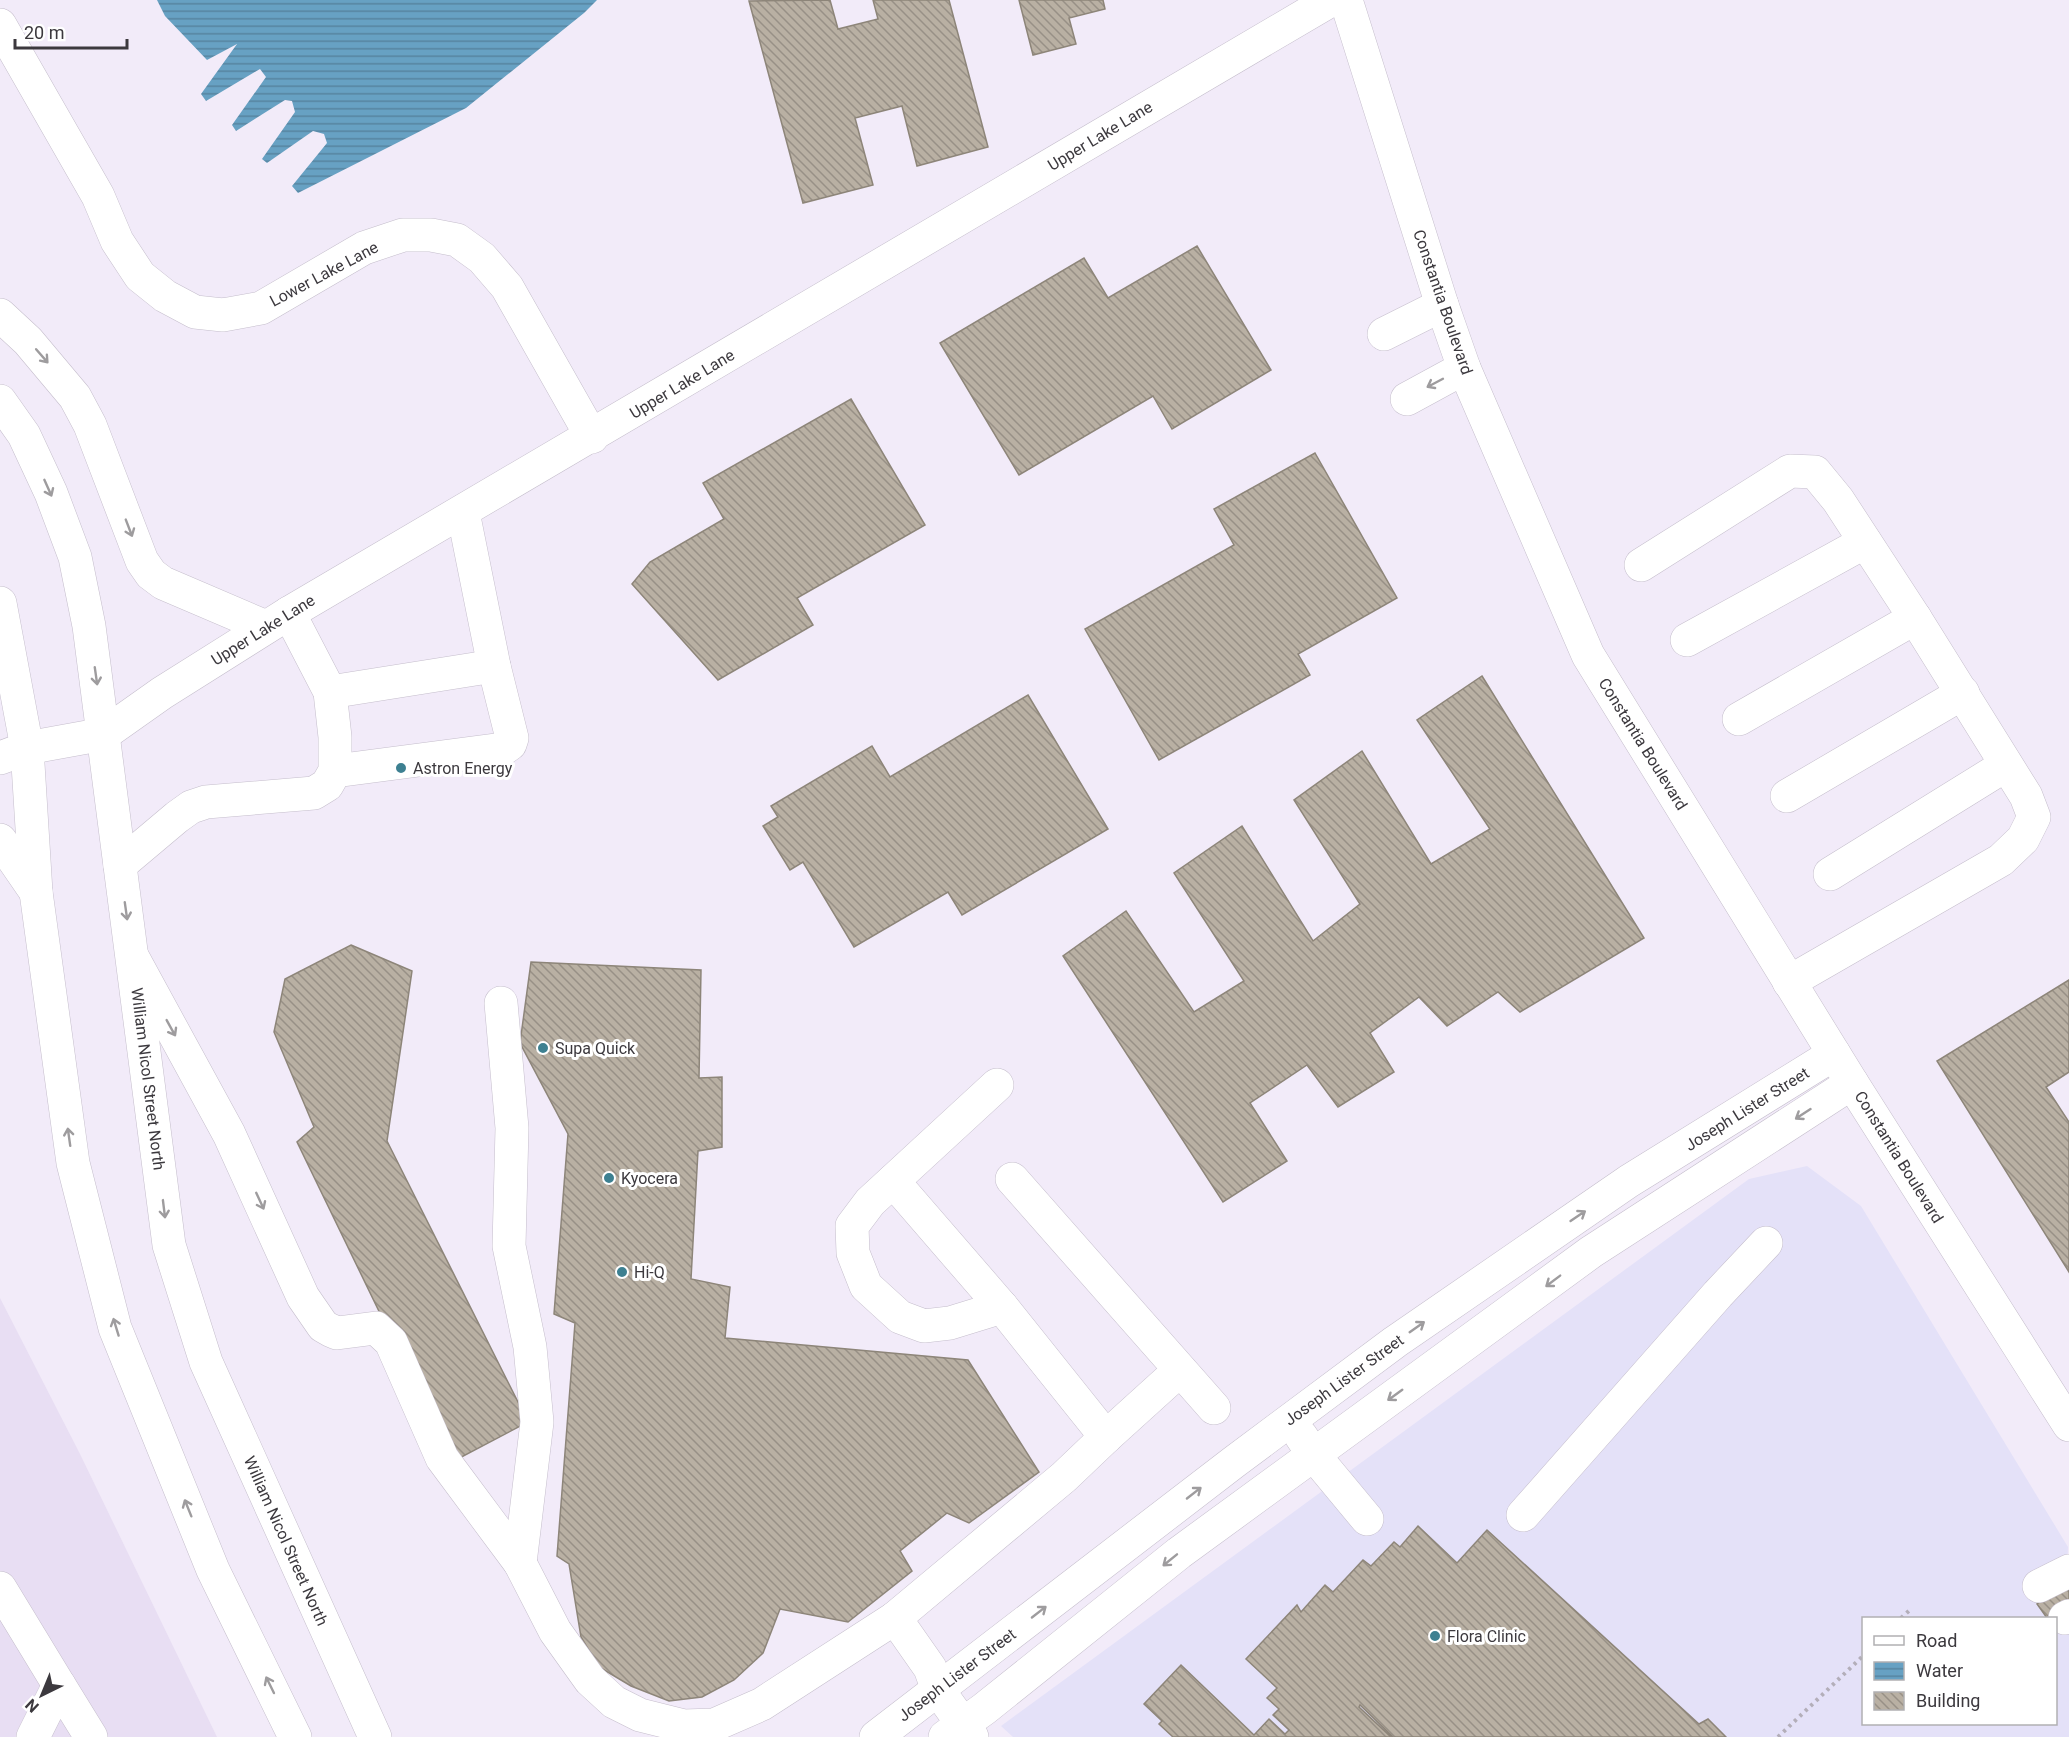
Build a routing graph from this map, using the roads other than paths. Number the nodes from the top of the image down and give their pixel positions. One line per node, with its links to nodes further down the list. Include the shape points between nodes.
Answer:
1 (1331, 0): 10 (street, Upper Lake Lane)
2 (1346, 0): 4 (street, Constantia Boulevard)
3 (0, 25): 10 (street, Lower Lake Lane, via 98,196 117,241 140,276 165,296 195,312 223,315 261,308 364,248 403,235 457,240 482,258 507,287)
4 (1442, 305): 6 (street); 7 (street, Constantia Boulevard)
5 (0, 315): 16 (street, one-way to 16, via 28,341 75,397 90,425 142,561 152,574 178,591)
6 (1384, 334)
7 (1464, 368): 8 (street, one-way to 8); 32 (street, Constantia Boulevard, via 1588,656)
8 (1407, 399)
9 (0, 401): 22 (street, William Nicol Street North, one-way to 22, via 24,435 75,557)
10 (591, 437): 11 (street, Upper Lake Lane)
11 (463, 512): 16 (street, Upper Lake Lane); 18 (street)
12 (1865, 542): 13 (street, via 1815,472 1790,471); 15 (street); 17 (street)
13 (1641, 566)
14 (0, 603): 23 (street)
15 (1915, 618): 20 (street); 21 (street)
16 (278, 620): 19 (street); 22 (street, Upper Lake Lane)
17 (1687, 640)
18 (494, 666): 19 (street); 25 (street, via 512,738 506,748)
19 (330, 692): 25 (street)
20 (1963, 693): 24 (street); 26 (street)
21 (1739, 719)
22 (104, 734): 23 (street, Upper Lake Lane); 28 (street, William Nicol Street North)
23 (13, 753): 30 (street)
24 (2007, 765): 29 (street); 32 (street, via 2034,817 2023,839 2001,860)
25 (335, 771): 28 (street, via 327,785 314,794 206,802 191,807)
26 (1787, 796)
27 (0, 840): 30 (street)
28 (120, 865): 31 (street, William Nicol Street North, one-way to 31)
29 (1830, 874)
30 (36, 891): 59 (street, one-way to 30, via 213,1570 115,1328 73,1163)
31 (133, 958): 49 (street, one-way to 49, via 229,1134 312,1310 324,1326 337,1333 376,1328 391,1342 442,1458); 60 (street, William Nicol Street North, one-way to 60, via 172,1256 206,1362)
32 (1789, 982): 34 (street, Constantia Boulevard)
33 (501, 1003): 49 (street, via 512,1128 509,1246 530,1347 537,1422)
34 (1834, 1054): 35 (street, Constantia Boulevard); 43 (street, Joseph Lister Street, one-way to 34, via 1395,1342 1629,1181)
35 (1852, 1083): 44 (street, Constantia Boulevard); 46 (street, Joseph Lister Street, one-way to 46, via 1591,1252)
36 (997, 1085): 38 (street)
37 (1012, 1179): 41 (street)
38 (892, 1181): 40 (street); 40 (street, via 852,1226 854,1253 866,1286 900,1317 924,1326 950,1323)
39 (1766, 1243): 47 (street)
40 (1002, 1306): 45 (street)
41 (1180, 1370): 42 (street); 45 (street)
42 (1214, 1408)
43 (1291, 1420): 46 (street); 55 (street, Joseph Lister Street, one-way to 43)
44 (2069, 1425)
45 (1107, 1437): 53 (street)
46 (1313, 1454): 48 (street); 56 (street, Joseph Lister Street, one-way to 56, via 1179,1553 984,1709)
47 (1523, 1515)
48 (1367, 1519)
49 (520, 1563): 53 (street, via 555,1631 590,1680 614,1702 640,1715 684,1726 714,1725 762,1704)
50 (2069, 1570): 51 (street)
51 (2039, 1586)
52 (0, 1588): 54 (street)
53 (896, 1618): 55 (street, via 930,1668)
54 (59, 1685): 57 (street); 58 (street)
55 (938, 1690): 56 (street); 61 (street, Joseph Lister Street)
56 (960, 1733)
57 (33, 1737)
58 (91, 1737)
59 (295, 1737)
60 (375, 1737)
61 (876, 1737)

